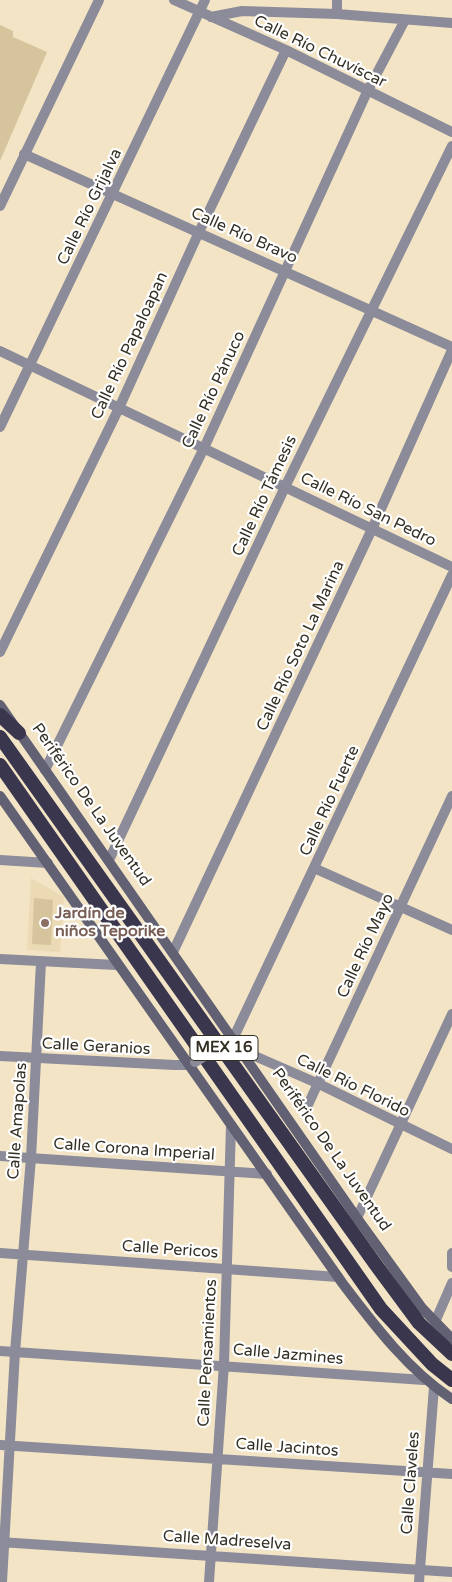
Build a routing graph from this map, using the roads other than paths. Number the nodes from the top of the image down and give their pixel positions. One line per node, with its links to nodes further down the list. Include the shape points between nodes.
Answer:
1 (99, 0): 14 (street)
2 (174, 0): 5 (street, Calle Río Chuvíscar)
3 (205, 0): 5 (street, Calle Río Grijalva)
4 (338, 0): 6 (street)
5 (199, 12): 7 (street, Calle Río Chuvíscar); 15 (street, Calle Río Grijalva)
6 (337, 14): 7 (street, via 242,12); 8 (street)
7 (211, 17): 10 (street, Calle Río Chuvíscar)
8 (405, 20): 9 (street); 11 (street, Calle Río Pánuco)
9 (452, 23)
10 (286, 50): 11 (street, Calle Río Chuvíscar); 17 (street, Calle Río Papaloapan)
11 (368, 92): 12 (street, Calle Río Chuvíscar); 18 (street, Calle Río Pánuco)
12 (452, 132)
13 (452, 146): 19 (street, Calle Río Támesis)
14 (24, 154): 15 (street, Calle Río Bravo); 16 (street)
15 (113, 194): 17 (street, Calle Río Bravo); 22 (street, Calle Río Grijalva)
16 (0, 206)
17 (199, 232): 18 (street, Calle Río Bravo); 23 (street, Calle Río Papaloapan)
18 (286, 271): 19 (street, Calle Río Bravo); 25 (street, Calle Río Pánuco)
19 (370, 310): 20 (street, Calle Río Bravo); 26 (street, Calle Río Támesis)
20 (452, 348): 27 (street, Calle Río Soto La Marina)
21 (0, 351): 22 (street, Calle Río San Pedro)
22 (29, 365): 23 (street, Calle Río San Pedro); 24 (street, Calle Río Grijalva)
23 (119, 408): 25 (street, Calle Río San Pedro); 30 (street, Calle Río Papaloapan)
24 (0, 427)
25 (204, 448): 26 (street, Calle Río San Pedro); 36 (street, Calle Río Pánuco)
26 (285, 487): 27 (street, Calle Río San Pedro); 40 (street, Calle Río Támesis)
27 (372, 529): 28 (street, Calle Río San Pedro); 45 (street, Calle Río Soto La Marina)
28 (452, 567)
29 (452, 576): 42 (street, Calle Río Fuerte)
30 (0, 652)
31 (0, 705): 33 (main road, Periférico De La Juventud)
32 (0, 715): 33 (highway)
33 (19, 732): 36 (main road, Periférico De La Juventud)
34 (0, 737): 76 (highway, Periférico De La Juventud / MEX 16, via 376,1265 419,1323)
35 (0, 765): 79 (highway, MEX 16, via 382,1309 432,1364)
36 (45, 770): 40 (main road, Periférico De La Juventud)
37 (0, 796): 41 (main road)
38 (452, 796): 43 (street, Calle Río Mayo)
39 (0, 860): 41 (street)
40 (110, 860): 45 (main road, Periférico De La Juventud)
41 (48, 863): 48 (main road)
42 (314, 868): 43 (street); 50 (street, Calle Río Fuerte)
43 (401, 907): 44 (street); 55 (street, Calle Río Mayo)
44 (452, 930)
45 (172, 952): 50 (main road, Periférico De La Juventud)
46 (0, 959): 47 (street)
47 (42, 962): 48 (street); 53 (street, Calle Amapolas)
48 (116, 965): 54 (main road)
49 (452, 1014): 58 (street)
50 (231, 1040): 51 (main road, Periférico De La Juventud); 54 (street, bridge)
51 (241, 1050): 55 (street, Calle Río Florido); 64 (main road, Periférico De La Juventud)
52 (0, 1056): 53 (street, Calle Geranios)
53 (37, 1059): 54 (street, Calle Geranios); 61 (street, Calle Amapolas)
54 (192, 1064): 57 (main road)
55 (318, 1084): 56 (street, Calle Río Mayo); 58 (street, Calle Río Florido)
56 (306, 1109)
57 (231, 1125): 62 (street, Calle Pensamientos); 63 (main road)
58 (401, 1126): 59 (street, Calle Río Florido); 64 (street)
59 (452, 1149)
60 (0, 1156): 61 (street, Calle Corona Imperial)
61 (31, 1158): 62 (street, Calle Corona Imperial); 67 (street, Calle Amapolas)
62 (230, 1170): 63 (street, Calle Corona Imperial); 69 (street, Calle Pensamientos)
63 (267, 1174): 70 (main road)
64 (357, 1218): 72 (main road, Periférico De La Juventud)
65 (452, 1252): 68 (street)
66 (0, 1253): 67 (street, Calle Pericos)
67 (23, 1255): 69 (street, Calle Pericos); 75 (street, Calle Amapolas)
68 (452, 1266)
69 (227, 1269): 70 (street, Calle Pericos); 77 (street, Calle Pensamientos)
70 (338, 1277): 78 (main road)
71 (452, 1283): 72 (street)
72 (435, 1322): 73 (main road, Periférico De La Juventud)
73 (452, 1339)
74 (0, 1351): 75 (street, Calle Jazmines)
75 (15, 1352): 77 (street, Calle Jazmines); 82 (street, Calle Amapolas)
76 (452, 1354)
77 (224, 1364): 78 (street, Calle Jazmines); 83 (street, Calle Pensamientos)
78 (424, 1380): 80 (main road)
79 (452, 1380)
80 (434, 1387): 81 (main road); 84 (street, Calle Claveles)
81 (452, 1399)
82 (5, 1445): 83 (street, Calle Jacintos); 86 (street, Calle Amapolas)
83 (218, 1458): 84 (street, Calle Jacintos); 87 (street, Calle Pensamientos)
84 (426, 1473): 85 (street, Calle Jacintos); 88 (street, Calle Claveles)
85 (452, 1474)
86 (2, 1542): 87 (street, Calle Madreselva); 90 (street, Calle Amapolas)
87 (211, 1555): 88 (street, Calle Madreselva); 91 (street, Calle Pensamientos)
88 (420, 1570): 89 (street, Calle Madreselva); 92 (street, Calle Claveles)
89 (452, 1572)
90 (2, 1582)
91 (209, 1582)
92 (419, 1582)

